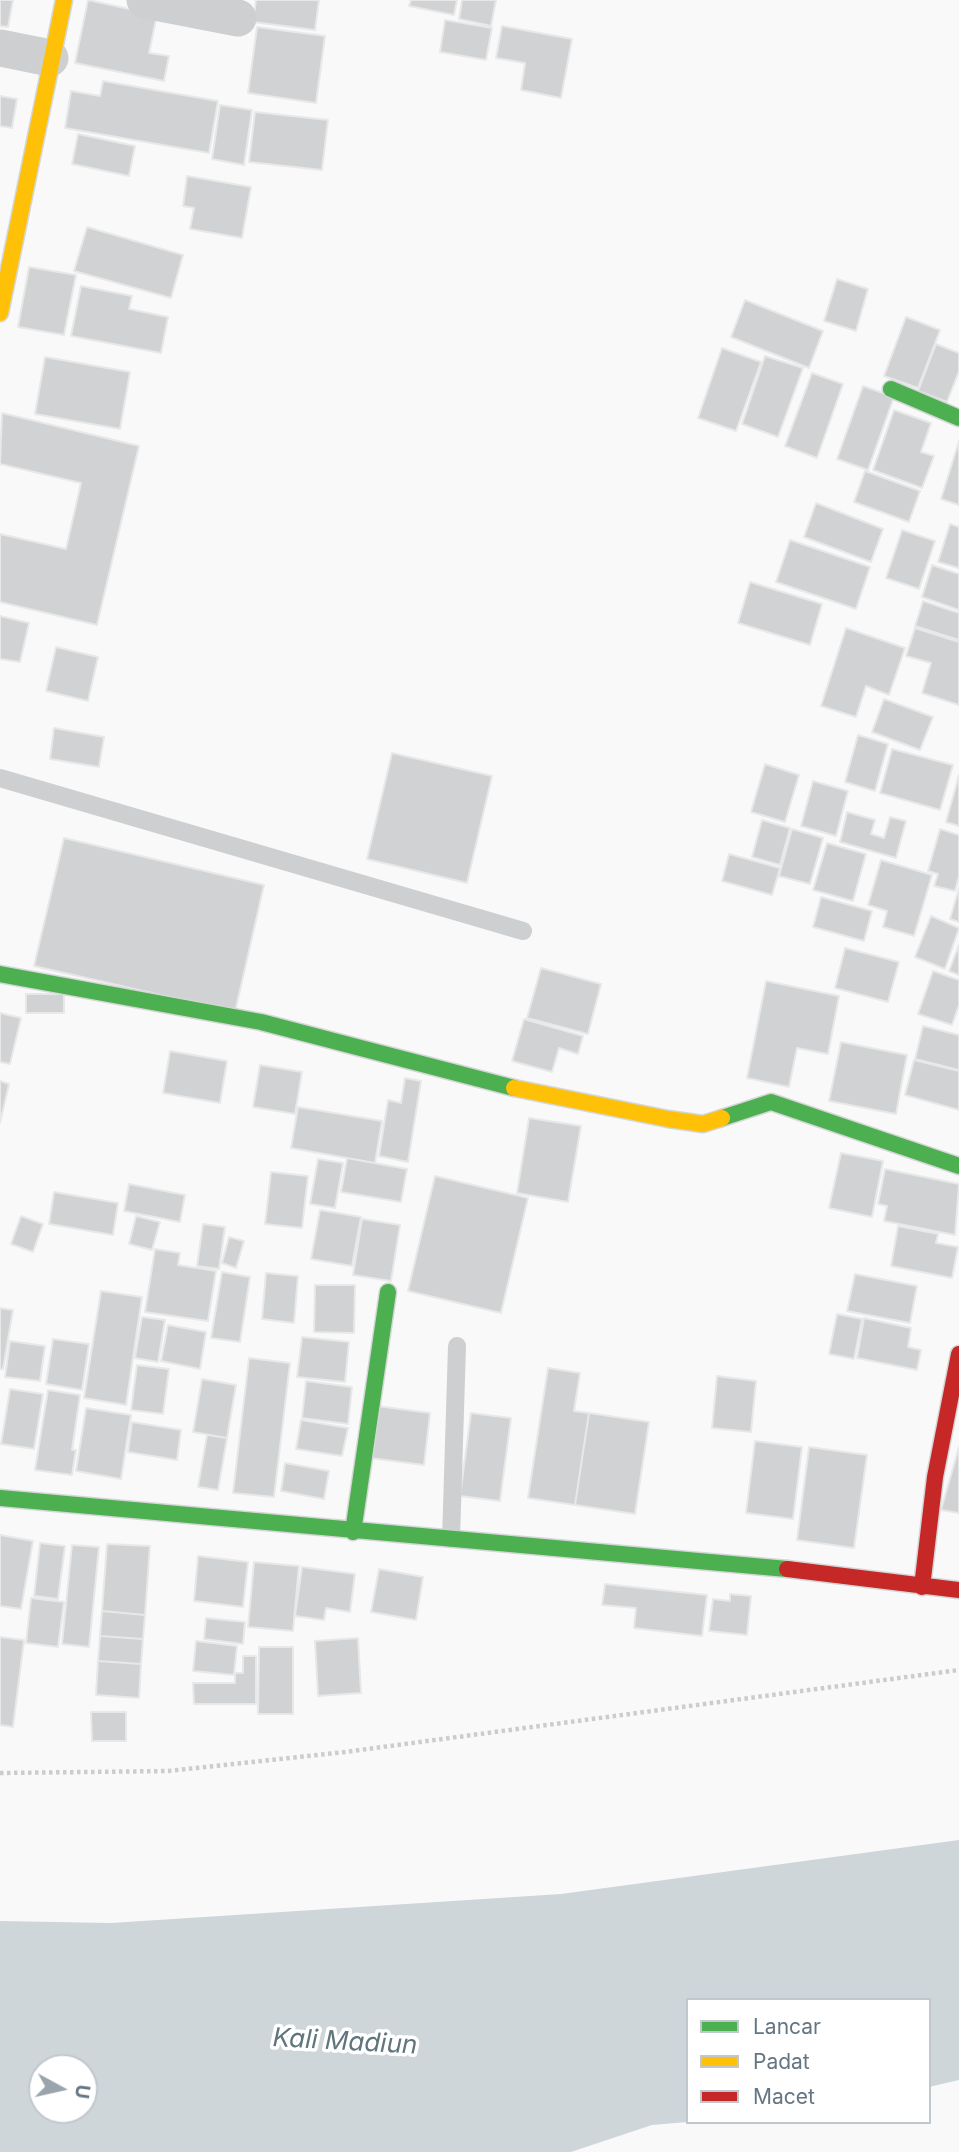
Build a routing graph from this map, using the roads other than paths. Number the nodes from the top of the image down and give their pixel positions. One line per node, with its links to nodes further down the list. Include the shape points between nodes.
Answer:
1 (64, 0): 5 (street)
2 (145, 0): 3 (street)
3 (238, 18)
4 (0, 48): 5 (street)
5 (50, 58): 6 (street)
6 (0, 313)
7 (891, 389): 8 (street)
8 (959, 418)
9 (0, 778): 10 (lane)
10 (523, 931)
11 (0, 974): 12 (street, via 261,1023 492,1083 668,1119 703,1124 771,1102)
12 (959, 1166)
13 (388, 1292): 17 (street)
14 (457, 1346): 18 (lane)
15 (959, 1354): 19 (street, via 934,1477)
16 (0, 1498): 17 (street)
17 (353, 1532): 18 (street)
18 (450, 1539): 19 (street, via 757,1565)
19 (922, 1587): 20 (street)
20 (959, 1590)

